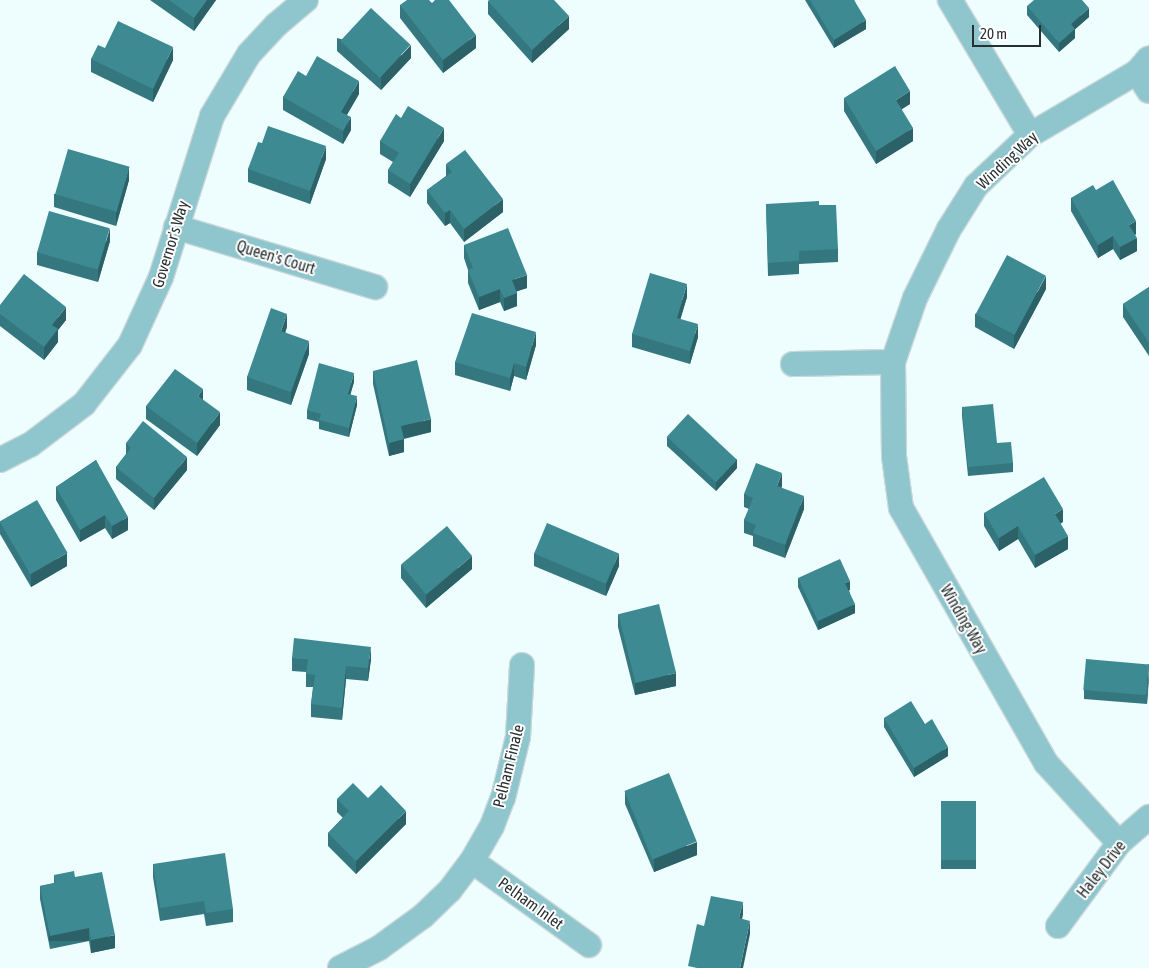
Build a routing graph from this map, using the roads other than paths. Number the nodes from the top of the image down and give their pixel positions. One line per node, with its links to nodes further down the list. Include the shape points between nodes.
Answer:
1 (306, 0): 5 (street, Governor's Way, via 276,25 230,80 212,116)
2 (950, 0): 4 (street)
3 (1145, 73): 4 (street, Winding Way)
4 (1030, 135): 7 (street, Winding Way, via 976,186 954,222 915,298)
5 (176, 227): 6 (street, Queen's Court); 9 (street, Governor's Way, via 146,316 101,386 65,420)
6 (375, 287)
7 (892, 362): 8 (street); 12 (street, Winding Way, via 894,456 901,508 1046,763)
8 (793, 364)
9 (0, 460)
10 (522, 665): 13 (street, Pelham Finale, via 518,737 505,789 492,826)
11 (1149, 817): 12 (street, Haley Drive)
12 (1119, 843): 14 (street, Haley Drive)
13 (472, 861): 15 (street, Pelham Inlet); 16 (street, Pelham Finale, via 450,890 423,916 379,948)
14 (1058, 926)
15 (589, 945)
16 (340, 968)

